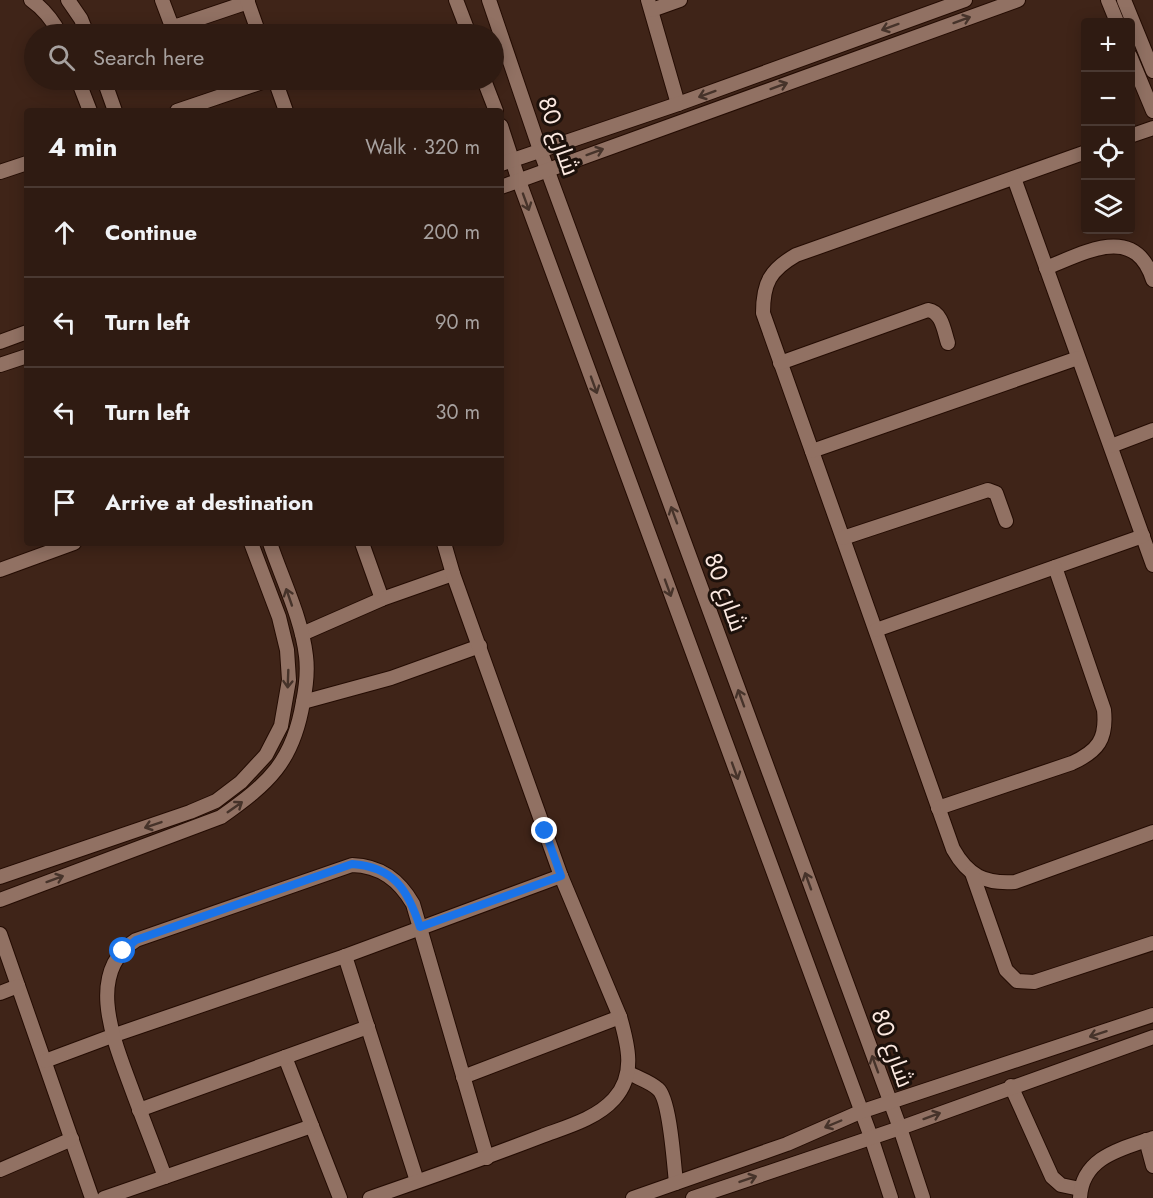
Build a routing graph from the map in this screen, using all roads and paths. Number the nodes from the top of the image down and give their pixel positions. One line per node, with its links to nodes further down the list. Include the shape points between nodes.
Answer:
1 (31, 0): 14 (street)
2 (68, 0): 15 (street)
3 (162, 0): 16 (street)
4 (456, 0): 19 (street)
5 (489, 0): 20 (street, شارع 80)
6 (680, 0): 12 (street)
7 (964, 0): 29 (street, one-way to 29)
8 (1018, 0): 43 (street, one-way to 8)
9 (1108, 0): 13 (street)
10 (1124, 0): 23 (street)
11 (247, 1): 17 (street); 18 (street)
12 (650, 5): 29 (street)
13 (1115, 18)
14 (54, 24)
15 (83, 24)
16 (171, 24)
17 (183, 24)
18 (255, 24)
19 (465, 24)
20 (497, 24)
21 (504, 44): 39 (street, شارع 80)
22 (1135, 66): 35 (street)
23 (1153, 71)
24 (82, 90): 30 (street)
25 (108, 90): 31 (street)
26 (239, 90): 32 (street)
27 (279, 90): 33 (street)
28 (488, 90): 34 (street)
29 (678, 104): 39 (street)
30 (89, 108)
31 (114, 108)
32 (186, 108)
33 (285, 108)
34 (495, 108)
35 (1153, 111)
36 (1153, 128): 37 (street)
37 (1135, 135)
38 (504, 144): 41 (street)
39 (540, 150): 41 (street); 43 (street, شارع 80)
40 (1081, 154): 45 (street)
41 (507, 162): 46 (street)
42 (24, 164): 44 (street)
43 (547, 170): 46 (street); 99 (street, شارع 80, one-way to 43)
44 (0, 172)
45 (1014, 178): 48 (street); 55 (street, via 780,264 763,295 764,313)
46 (519, 181): 47 (street); 101 (street, one-way to 101)
47 (504, 186)
48 (1046, 268): 49 (street, via 1104,246 1116,246 1139,256); 54 (street)
49 (1153, 280)
50 (24, 333): 51 (street)
51 (0, 342)
52 (948, 343): 55 (street, via 939,315 928,310)
53 (24, 357): 56 (street)
54 (1078, 358): 58 (street); 59 (street)
55 (780, 363): 59 (street)
56 (0, 365)
57 (1153, 430): 58 (street)
58 (1111, 446): 61 (street)
59 (812, 451): 62 (street)
60 (1006, 521): 62 (street, via 996,493 988,490)
61 (1143, 536): 68 (street); 69 (street)
62 (843, 538): 73 (street)
63 (66, 546): 70 (street)
64 (252, 546): 81 (street, one-way to 81, via 279,617 289,670 281,726 266,755 216,801)
65 (271, 546): 74 (street, one-way to 65)
66 (363, 546): 72 (street)
67 (445, 546): 71 (street)
68 (1153, 565)
69 (1055, 567): 73 (street); 77 (street, via 1104,710 1103,737 1095,749 1072,763)
70 (0, 570)
71 (453, 574): 72 (street); 75 (street)
72 (382, 599): 74 (street)
73 (876, 630): 77 (street)
74 (302, 634): 76 (street, via 307,657)
75 (480, 646): 76 (street, via 390,678); 80 (street)
76 (303, 702): 82 (street, one-way to 76, via 221,817 254,792 285,759)
77 (938, 808): 79 (street, via 953,849)
78 (1153, 832): 79 (street, via 1015,882 985,880)
79 (972, 873): 85 (street, via 1005,970 1017,981 1034,982)
80 (561, 876): 83 (street); 90 (street)
81 (0, 877)
82 (0, 900)
83 (420, 927): 86 (street); 92 (street, via 413,904 391,876 367,865 352,864 166,929 136,940 117,960 107,1000); 97 (street)
84 (0, 934): 87 (street)
85 (1153, 943)
86 (345, 956): 91 (street); 92 (street)
87 (18, 986): 88 (street); 95 (street)
88 (0, 993)
89 (1153, 1016): 99 (street, one-way to 99)
90 (620, 1017): 96 (street, via 627,1039); 97 (street)
91 (368, 1027): 94 (street); 111 (street)
92 (112, 1036): 95 (street); 100 (street)
93 (1153, 1037): 98 (street)
94 (285, 1057): 100 (street); 102 (street)
95 (45, 1061): 105 (street)
96 (629, 1073): 107 (street, via 614,1100 589,1117); 112 (street, via 659,1089 664,1098)
97 (463, 1077): 107 (street)
98 (1011, 1086): 103 (street, one-way to 98); 113 (street, via 1052,1177)
99 (889, 1103): 101 (street); 103 (street, شارع 80)
100 (139, 1110): 110 (street)
101 (860, 1112): 104 (street); 112 (street, one-way to 112, via 787,1144)
102 (312, 1126): 110 (street); 116 (street)
103 (900, 1128): 104 (street); 121 (street, شارع 80)
104 (871, 1137): 119 (street, one-way to 104); 120 (street)
105 (72, 1139): 109 (street); 114 (street)
106 (1150, 1139): 108 (street); 113 (street, via 1096,1162 1086,1174)
107 (487, 1158): 111 (street)
108 (1153, 1166)
109 (0, 1170)
110 (165, 1177): 115 (street)
111 (417, 1181): 117 (street)
112 (676, 1183): 118 (street)
113 (1080, 1193)
114 (92, 1198)
115 (104, 1198)
116 (340, 1198)
117 (370, 1198)
118 (633, 1198)
119 (693, 1198)
120 (891, 1198)
121 (923, 1198)

